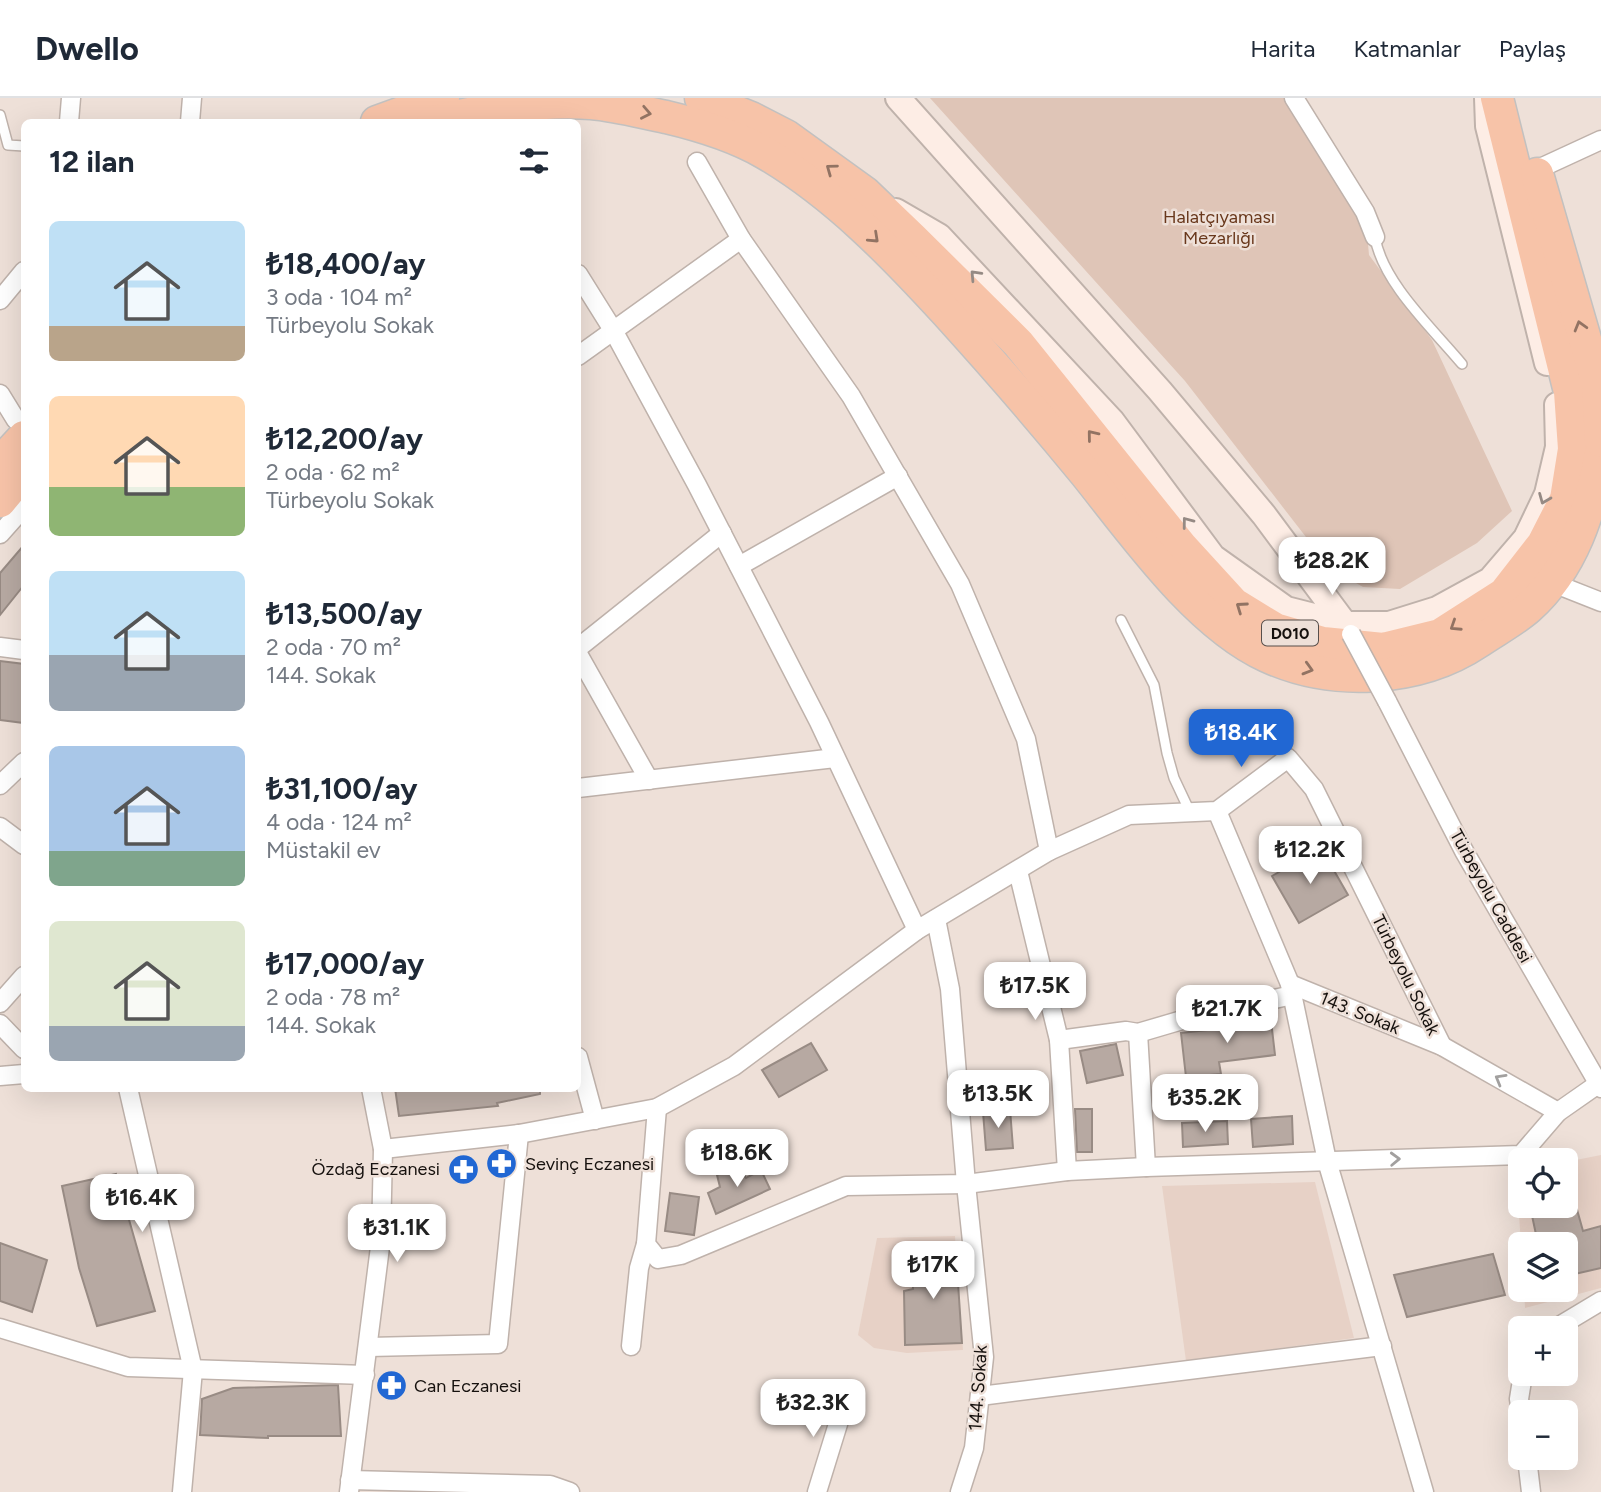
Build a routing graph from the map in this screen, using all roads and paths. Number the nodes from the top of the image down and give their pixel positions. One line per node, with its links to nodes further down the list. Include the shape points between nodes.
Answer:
1 (71, 98): 12 (street)
2 (192, 98): 13 (street)
3 (443, 98): 14 (highway)
4 (701, 98): 19 (highway, D010, one-way to 4, via 786,136)
5 (898, 98): 43 (street, via 1160,391 1264,515)
6 (1294, 98): 20 (street, via 1365,212)
7 (1487, 98): 43 (street, one-way to 43, via 1488,126 1556,396 1558,447 1547,494 1526,538 1490,580 1437,609 1389,624)
8 (1497, 98): 19 (highway, D010, one-way to 19, via 1570,392 1574,449 1566,499 1543,544 1504,594 1440,635 1383,649 1323,643 1275,629 1234,604 1018,343)
9 (1520, 98): 18 (highway)
10 (0, 115): 16 (lane, via 8,145)
11 (478, 118): 40 (highway, D010, one-way to 40, via 534,104 591,103 692,123 741,139 769,155 858,222 901,262 1023,396 1171,579 1217,623 1266,656 1316,672 1388,676 1455,657 1526,611)
12 (69, 119)
13 (190, 119)
14 (385, 119)
15 (1601, 140): 18 (street)
16 (21, 146)
17 (697, 162): 21 (street)
18 (1536, 170): 30 (highway, one-way to 18, via 1598,384)
19 (859, 189): 43 (street, one-way to 19, via 1286,609 1213,557 1112,421 939,236)
20 (1375, 237): 27 (lane, via 1377,254 1394,282)
21 (741, 239): 25 (street); 34 (street, via 851,396)
22 (21, 275): 24 (street)
23 (581, 279): 25 (street)
24 (0, 300)
25 (613, 330): 26 (street); 37 (street)
26 (581, 354)
27 (1462, 364)
28 (0, 394): 29 (street)
29 (20, 429): 32 (highway)
30 (1601, 441)
31 (1601, 454): 40 (highway, D010, via 1592,502 1569,558)
32 (0, 463)
33 (21, 476): 35 (highway)
34 (898, 476): 39 (street); 57 (street, via 960,583 1026,739)
35 (0, 501)
36 (21, 510): 38 (street)
37 (722, 533): 39 (street); 44 (street)
38 (0, 534)
39 (738, 566): 48 (street)
40 (1553, 583): 41 (street)
41 (1601, 602)
42 (1121, 620): 54 (lane, via 1154,685 1174,778)
43 (1348, 629): 72 (street, Türbeyolu Caddesi, bridge, via 1464,851)
44 (581, 646)
45 (0, 647): 46 (street)
46 (21, 650)
47 (581, 659): 50 (street)
48 (835, 758): 50 (street); 60 (street)
49 (21, 765): 51 (street)
50 (649, 780): 52 (street)
51 (1, 783)
52 (581, 788)
53 (1217, 811): 54 (street); 62 (street); 68 (street, Türbeyolu Sokak, via 1288,758 1314,789)
54 (1190, 812): 57 (street, via 1129,815)
55 (0, 827): 56 (street)
56 (21, 843)
57 (1049, 851): 58 (street)
58 (1018, 871): 59 (street); 66 (street)
59 (936, 919): 60 (street); 83 (street, 144. Sokak, via 950,989)
60 (917, 930): 75 (street, via 734,1066)
61 (21, 979): 63 (street)
62 (1291, 989): 65 (street); 68 (street, 143. Sokak); 80 (street)
63 (0, 1003)
64 (0, 1024): 67 (street)
65 (1138, 1033): 66 (street); 81 (street)
66 (1059, 1040): 82 (street)
67 (21, 1046)
68 (1442, 1046): 76 (street, 143. Sokak, one-way to 68)
69 (581, 1068): 77 (street)
70 (21, 1074): 71 (street)
71 (0, 1076)
72 (1600, 1085): 76 (street)
73 (129, 1092): 91 (street)
74 (372, 1092): 79 (street)
75 (657, 1108): 77 (street); 84 (street)
76 (1558, 1112): 80 (street, one-way to 76, via 1521,1154)
77 (595, 1120): 78 (street)
78 (519, 1134): 79 (street); 90 (street, via 498,1344)
79 (383, 1149): 90 (street, via 381,1239)
80 (1327, 1161): 81 (street); 89 (street)
81 (1146, 1167): 82 (street)
82 (1067, 1171): 83 (street)
83 (966, 1184): 84 (street, via 846,1186 681,1255 658,1259); 93 (street, 144. Sokak, via 984,1357)
84 (646, 1244): 88 (street)
85 (1601, 1301): 86 (street)
86 (1574, 1316)
87 (0, 1328): 91 (street, via 128,1367)
88 (631, 1346)
89 (1382, 1346): 93 (street); 101 (street)
90 (369, 1347): 92 (street)
91 (193, 1370): 92 (street); 97 (street)
92 (365, 1375): 96 (street)
93 (980, 1396): 100 (street, 144. Sokak, via 974,1448)
94 (846, 1398): 99 (street)
95 (1528, 1470): 102 (street)
96 (350, 1486): 98 (street, via 550,1485)
97 (182, 1492)
98 (570, 1492)
99 (817, 1492)
100 (960, 1492)
101 (1424, 1492)
102 (1531, 1492)

